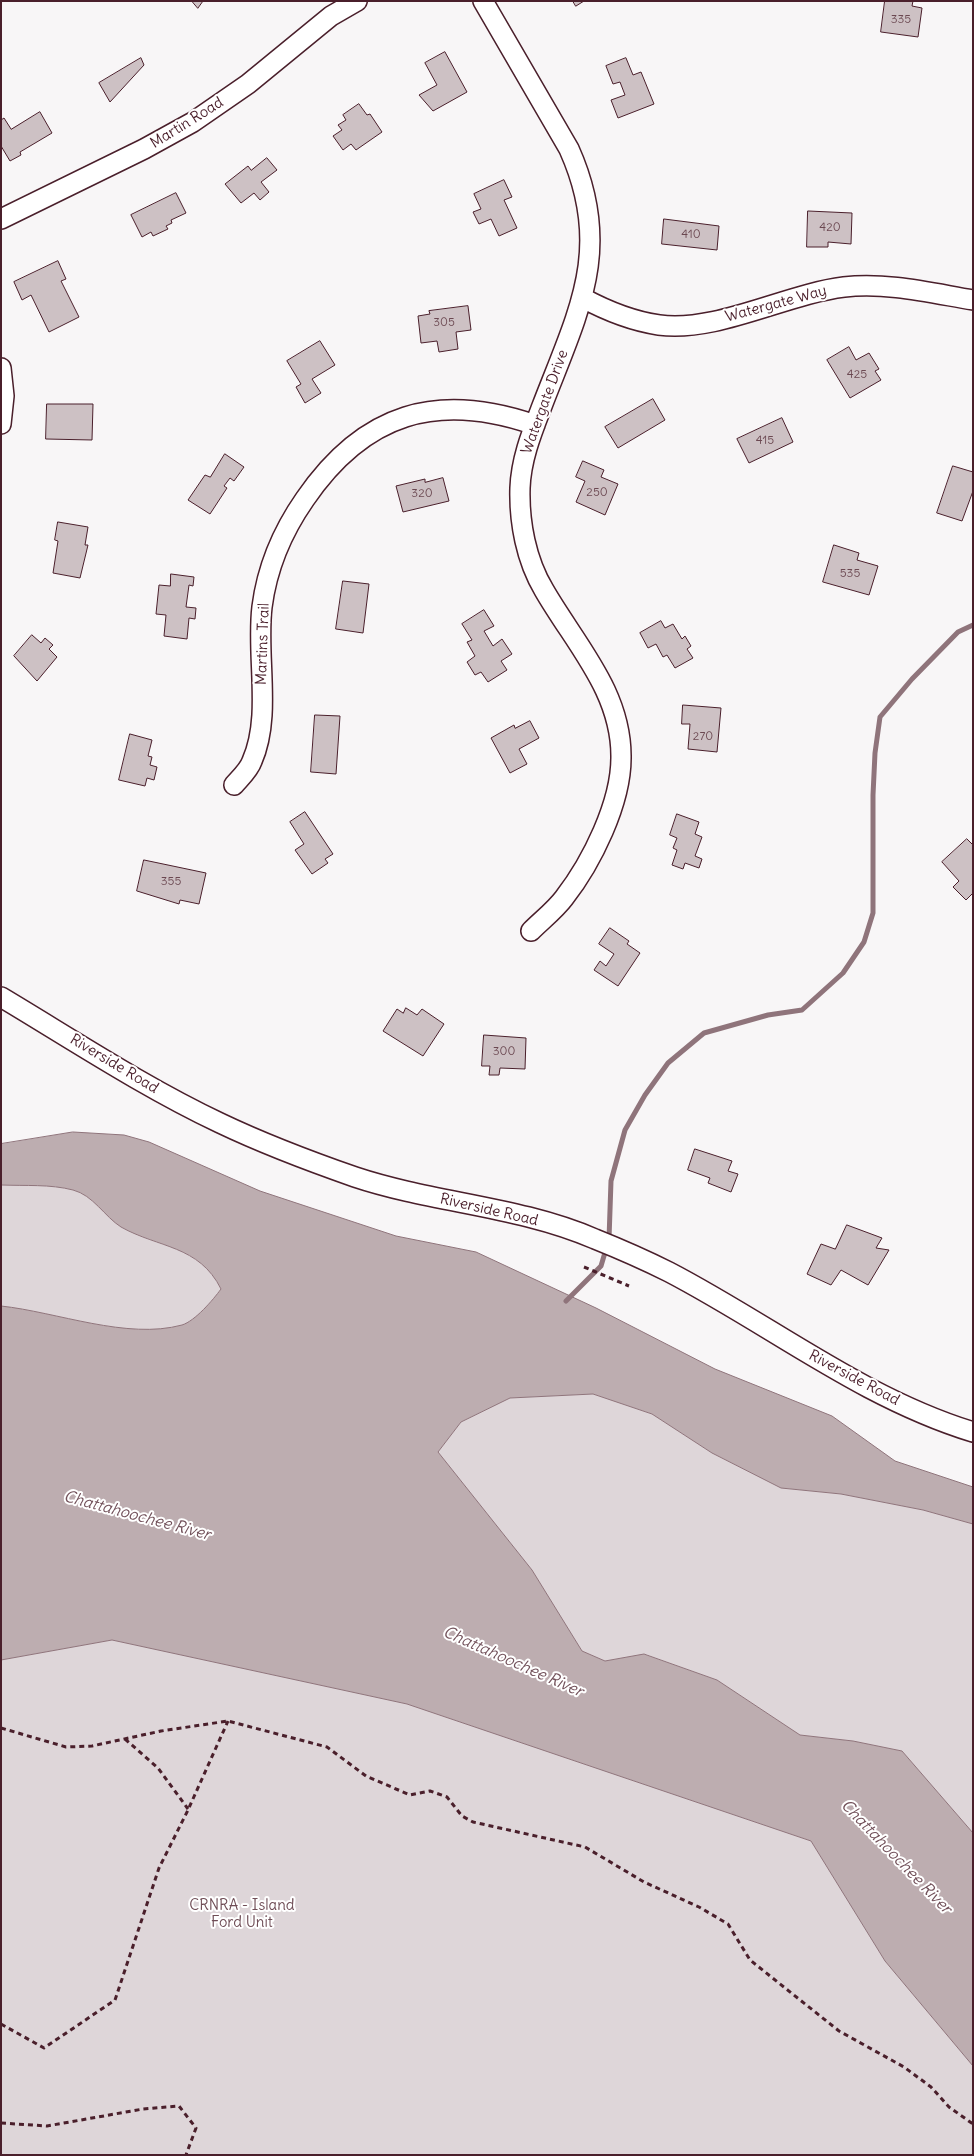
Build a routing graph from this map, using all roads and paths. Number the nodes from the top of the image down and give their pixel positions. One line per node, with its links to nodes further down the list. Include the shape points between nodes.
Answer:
1 (357, 1): 3 (street, Martin Road, via 331,16 248,84 193,122)
2 (484, 1): 4 (street, Watergate Drive, via 580,173 591,233 590,268)
3 (1, 219)
4 (583, 298): 5 (street, Watergate Way, via 602,308 660,325 720,320 820,290 847,287 912,290); 8 (street, Watergate Drive)
5 (973, 300)
6 (1, 368): 7 (street, via 4,396)
7 (1, 424)
8 (535, 425): 9 (street, Martins Trail, via 477,410 444,409 418,413 365,436 321,476 288,523 269,570 262,608 260,738 252,763); 10 (street, Watergate Drive, via 525,455 520,486 520,515 526,547 543,589 606,691 618,727 622,758 617,795 593,852 564,899)
9 (234, 785)
10 (531, 931)
11 (1, 997): 14 (street, Riverside Road, via 219,1123 359,1178 426,1196 525,1216 592,1237 669,1272 875,1392 938,1421)
12 (584, 1267): 13 (path)
13 (629, 1286)
14 (973, 1432)
15 (228, 1720): 17 (path); 18 (path); 21 (path, via 328,1747 366,1776 410,1794 430,1791 447,1797 462,1816 473,1822 585,1847 644,1882 699,1907 728,1924 750,1960 824,2020 904,2067)
16 (1, 1728): 17 (path, via 66,1747 92,1746)
17 (125, 1739): 18 (path, via 158,1768)
18 (188, 1810): 19 (path, via 158,1868 115,2000 44,2048)
19 (1, 2024)
20 (1, 2123): 22 (path, via 47,2126 142,2109 179,2106 196,2128)
21 (973, 2124)
22 (186, 2155)

